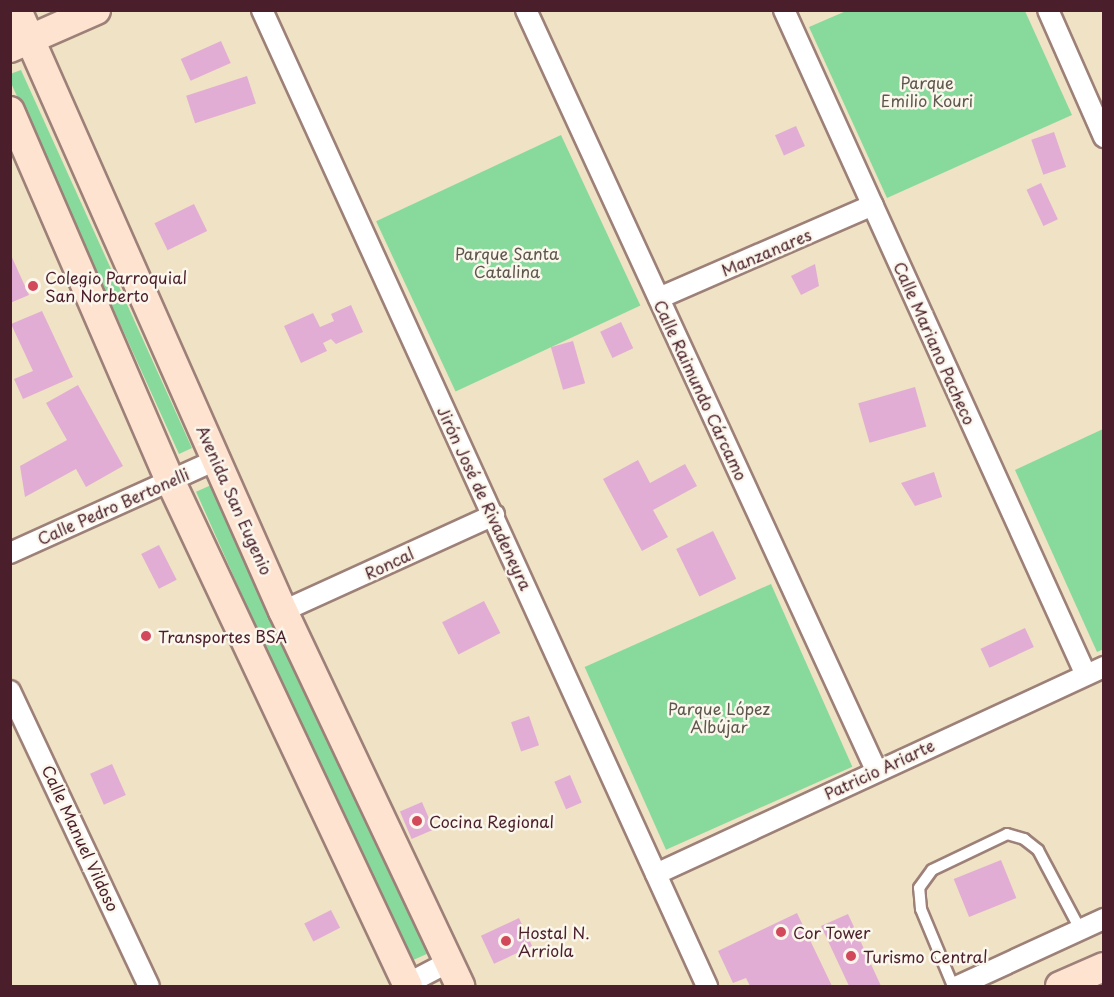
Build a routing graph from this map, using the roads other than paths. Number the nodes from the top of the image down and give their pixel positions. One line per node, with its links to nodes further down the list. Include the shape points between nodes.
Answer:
1 (17, 10): 7 (street, Avenida San Eugenio)
2 (96, 10): 7 (street)
3 (262, 10): 14 (street, Jirón José de Rivadeneyra)
4 (526, 10): 11 (street, Calle Raimundo Cárcamo)
5 (784, 10): 10 (street, Calle Mariano Pacheco)
6 (1048, 10): 9 (street)
7 (20, 44): 12 (street, Avenida San Eugenio)
8 (10, 111): 13 (street)
9 (1104, 137)
10 (873, 206): 11 (street, Manzanares); 17 (street, Calle Mariano Pacheco)
11 (659, 298): 19 (street, Calle Raimundo Cárcamo)
12 (216, 460): 13 (street, Calle Pedro Bertonelli); 16 (street, Avenida San Eugenio)
13 (170, 480): 15 (street, Calle Pedro Bertonelli); 25 (street)
14 (494, 515): 16 (street, Roncal); 20 (street, Jirón José de Rivadeneyra)
15 (10, 553)
16 (283, 611): 23 (street, Avenida San Eugenio)
17 (1095, 671): 19 (street, Patricio Ariarte)
18 (10, 691): 26 (street, Calle Manuel Vildoso)
19 (876, 770): 20 (street, Patricio Ariarte)
20 (656, 874): 27 (street, Jirón José de Rivadeneyra)
21 (1104, 919): 22 (street)
22 (1080, 929): 28 (lane, via 1038,850 1024,839 1008,834 932,870 918,888 921,909); 29 (street)
23 (455, 974): 25 (street)
24 (1097, 974): 30 (street)
25 (406, 986)
26 (149, 987)
27 (707, 987)
28 (953, 987)
29 (958, 987)
30 (1060, 987)

